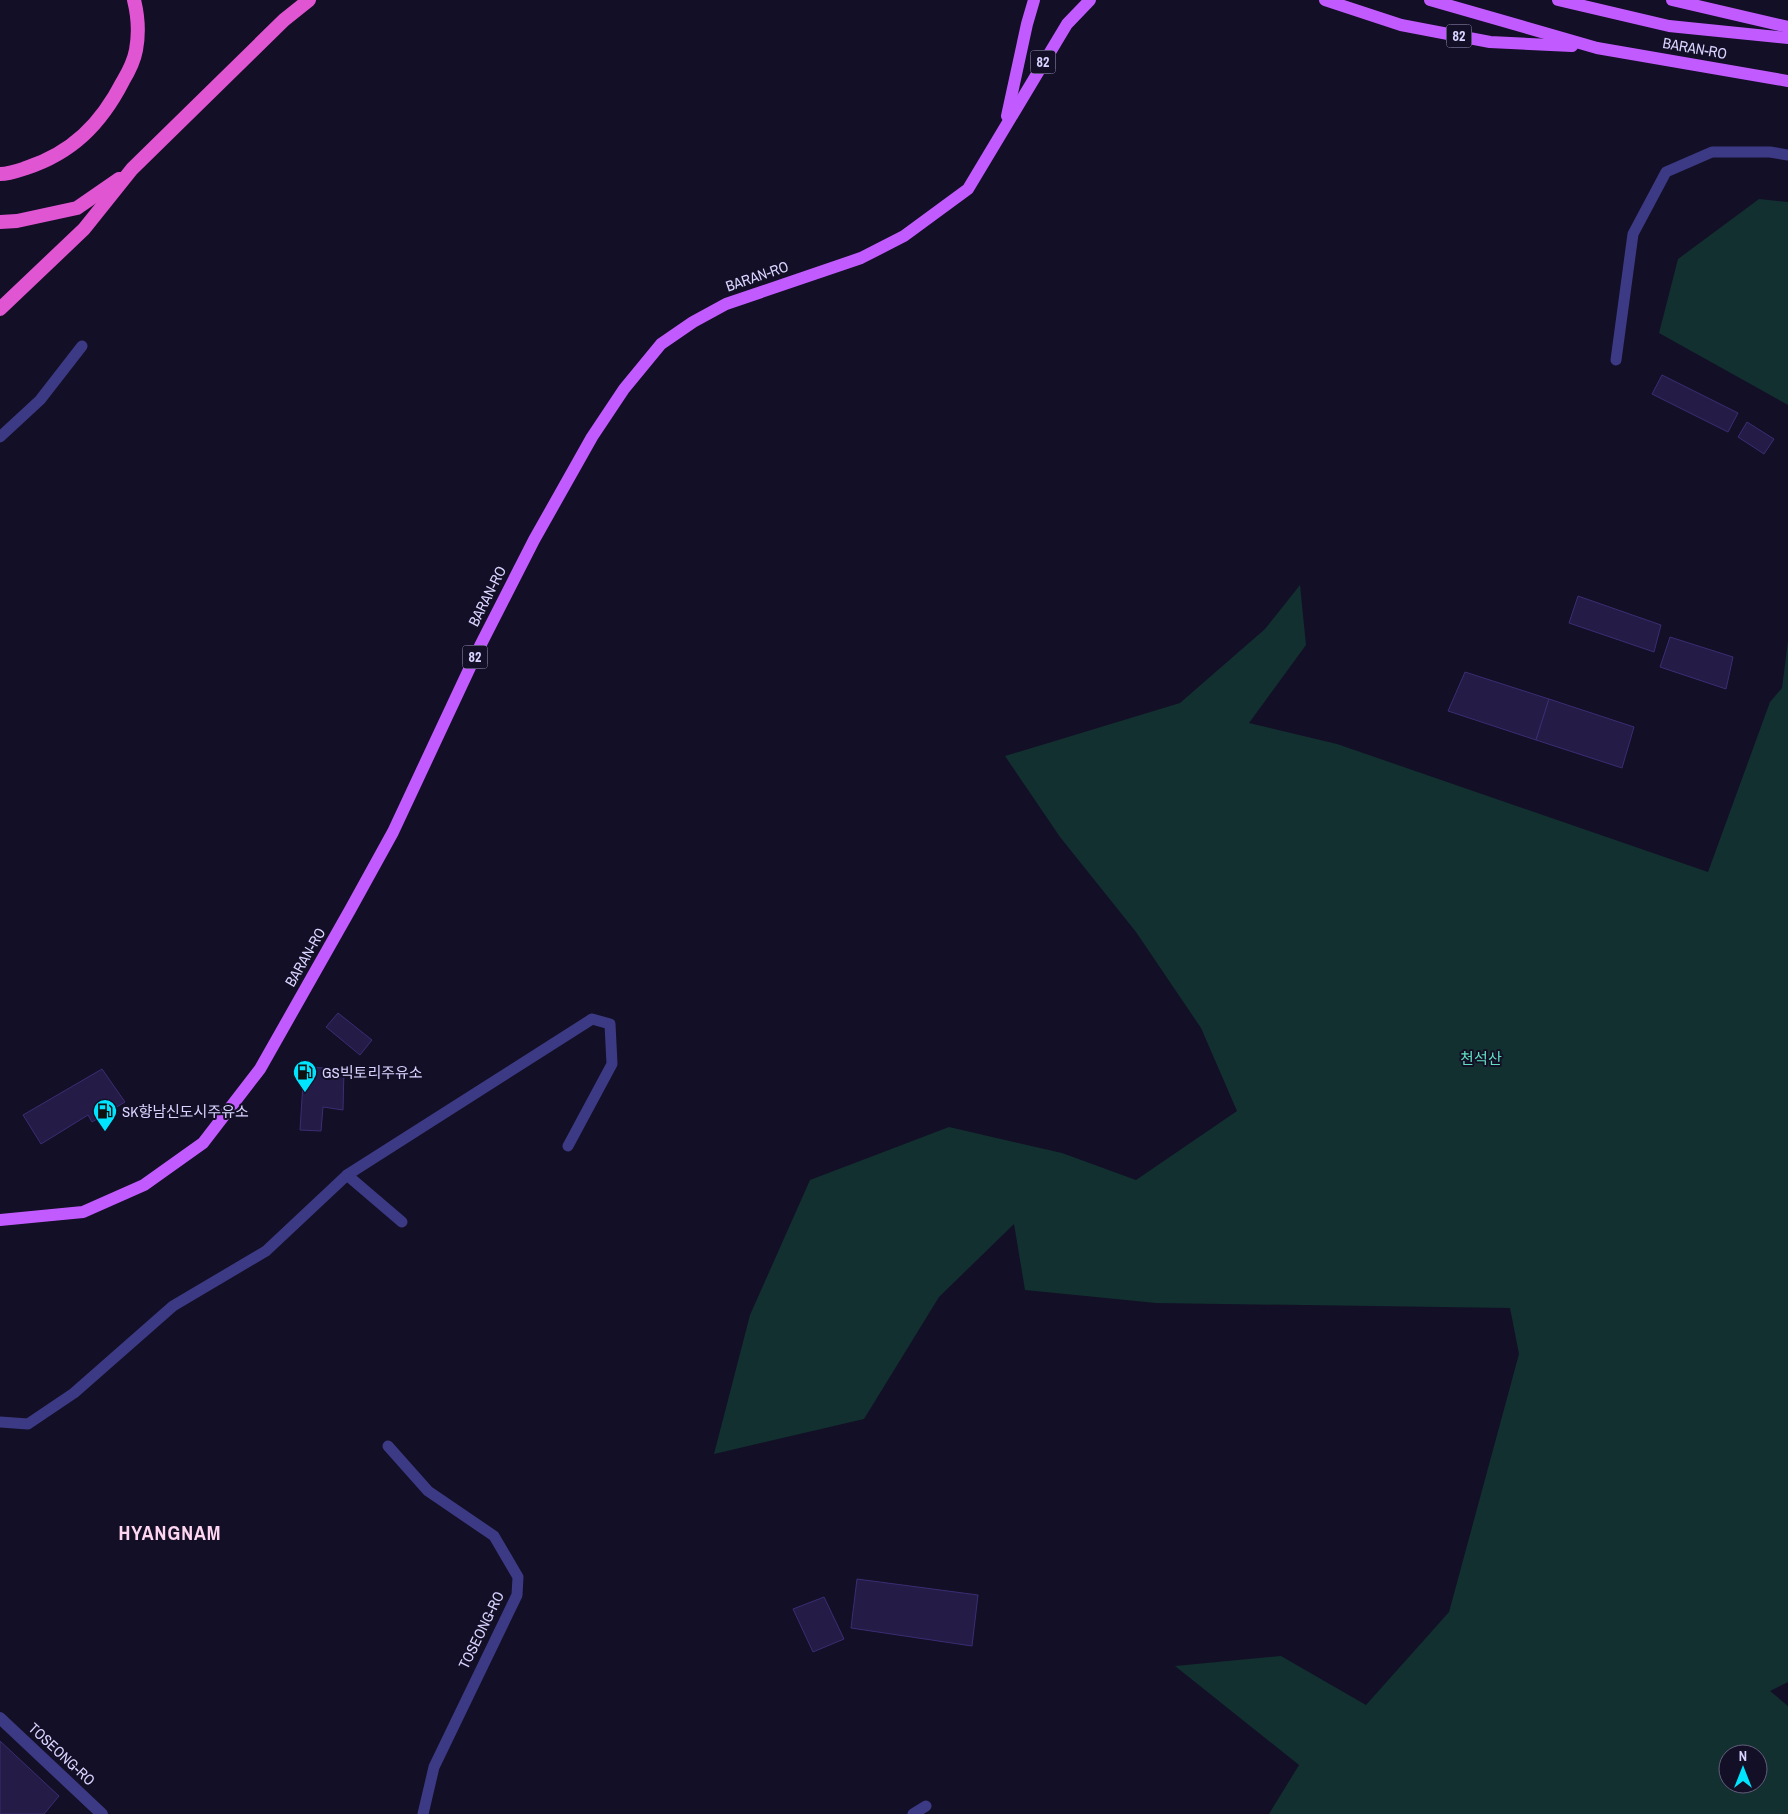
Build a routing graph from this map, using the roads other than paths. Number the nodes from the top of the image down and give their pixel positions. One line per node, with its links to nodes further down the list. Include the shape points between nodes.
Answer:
1 (134, 0): 16 (highway, via 138,30 136,51 131,67 104,113 61,154 36,165)
2 (309, 0): 15 (highway, via 284,20)
3 (1034, 0): 13 (main road, 82)
4 (1090, 0): 13 (main road, 82, via 1067,24)
5 (1324, 0): 11 (main road, 82, via 1401,25 1490,42)
6 (1430, 0): 11 (main road)
7 (1558, 0): 10 (main road, via 1669,26)
8 (1672, 0): 9 (main road)
9 (1788, 27)
10 (1788, 38)
11 (1597, 48): 12 (main road, BARAN-RO / 82)
12 (1788, 81)
13 (1004, 130): 24 (main road, BARAN-RO / 82, via 968,189 904,236 861,258 726,304 661,344 624,389 587,446 480,646 392,832 254,1076 203,1143 144,1185 83,1212)
14 (1788, 155): 20 (lane, via 1712,152 1666,172 1633,234)
15 (132, 169): 17 (highway, via 77,208); 18 (highway, via 84,229)
16 (0, 174)
17 (0, 222)
18 (0, 309)
19 (82, 346): 21 (lane, via 40,400)
20 (1616, 360)
21 (0, 437)
22 (568, 1146): 23 (lane, via 612,1064 610,1024 592,1019)
23 (347, 1175): 25 (lane); 26 (lane, via 266,1251 173,1306 74,1393 28,1424)
24 (0, 1220)
25 (402, 1222)
26 (0, 1422)
27 (388, 1446): 31 (lane, TOSEONG-RO, via 428,1492 494,1536 518,1577 517,1595 434,1767)
28 (0, 1718): 30 (street, TOSEONG-RO)
29 (926, 1806): 32 (lane)
30 (102, 1814)
31 (423, 1814)
32 (913, 1814)

